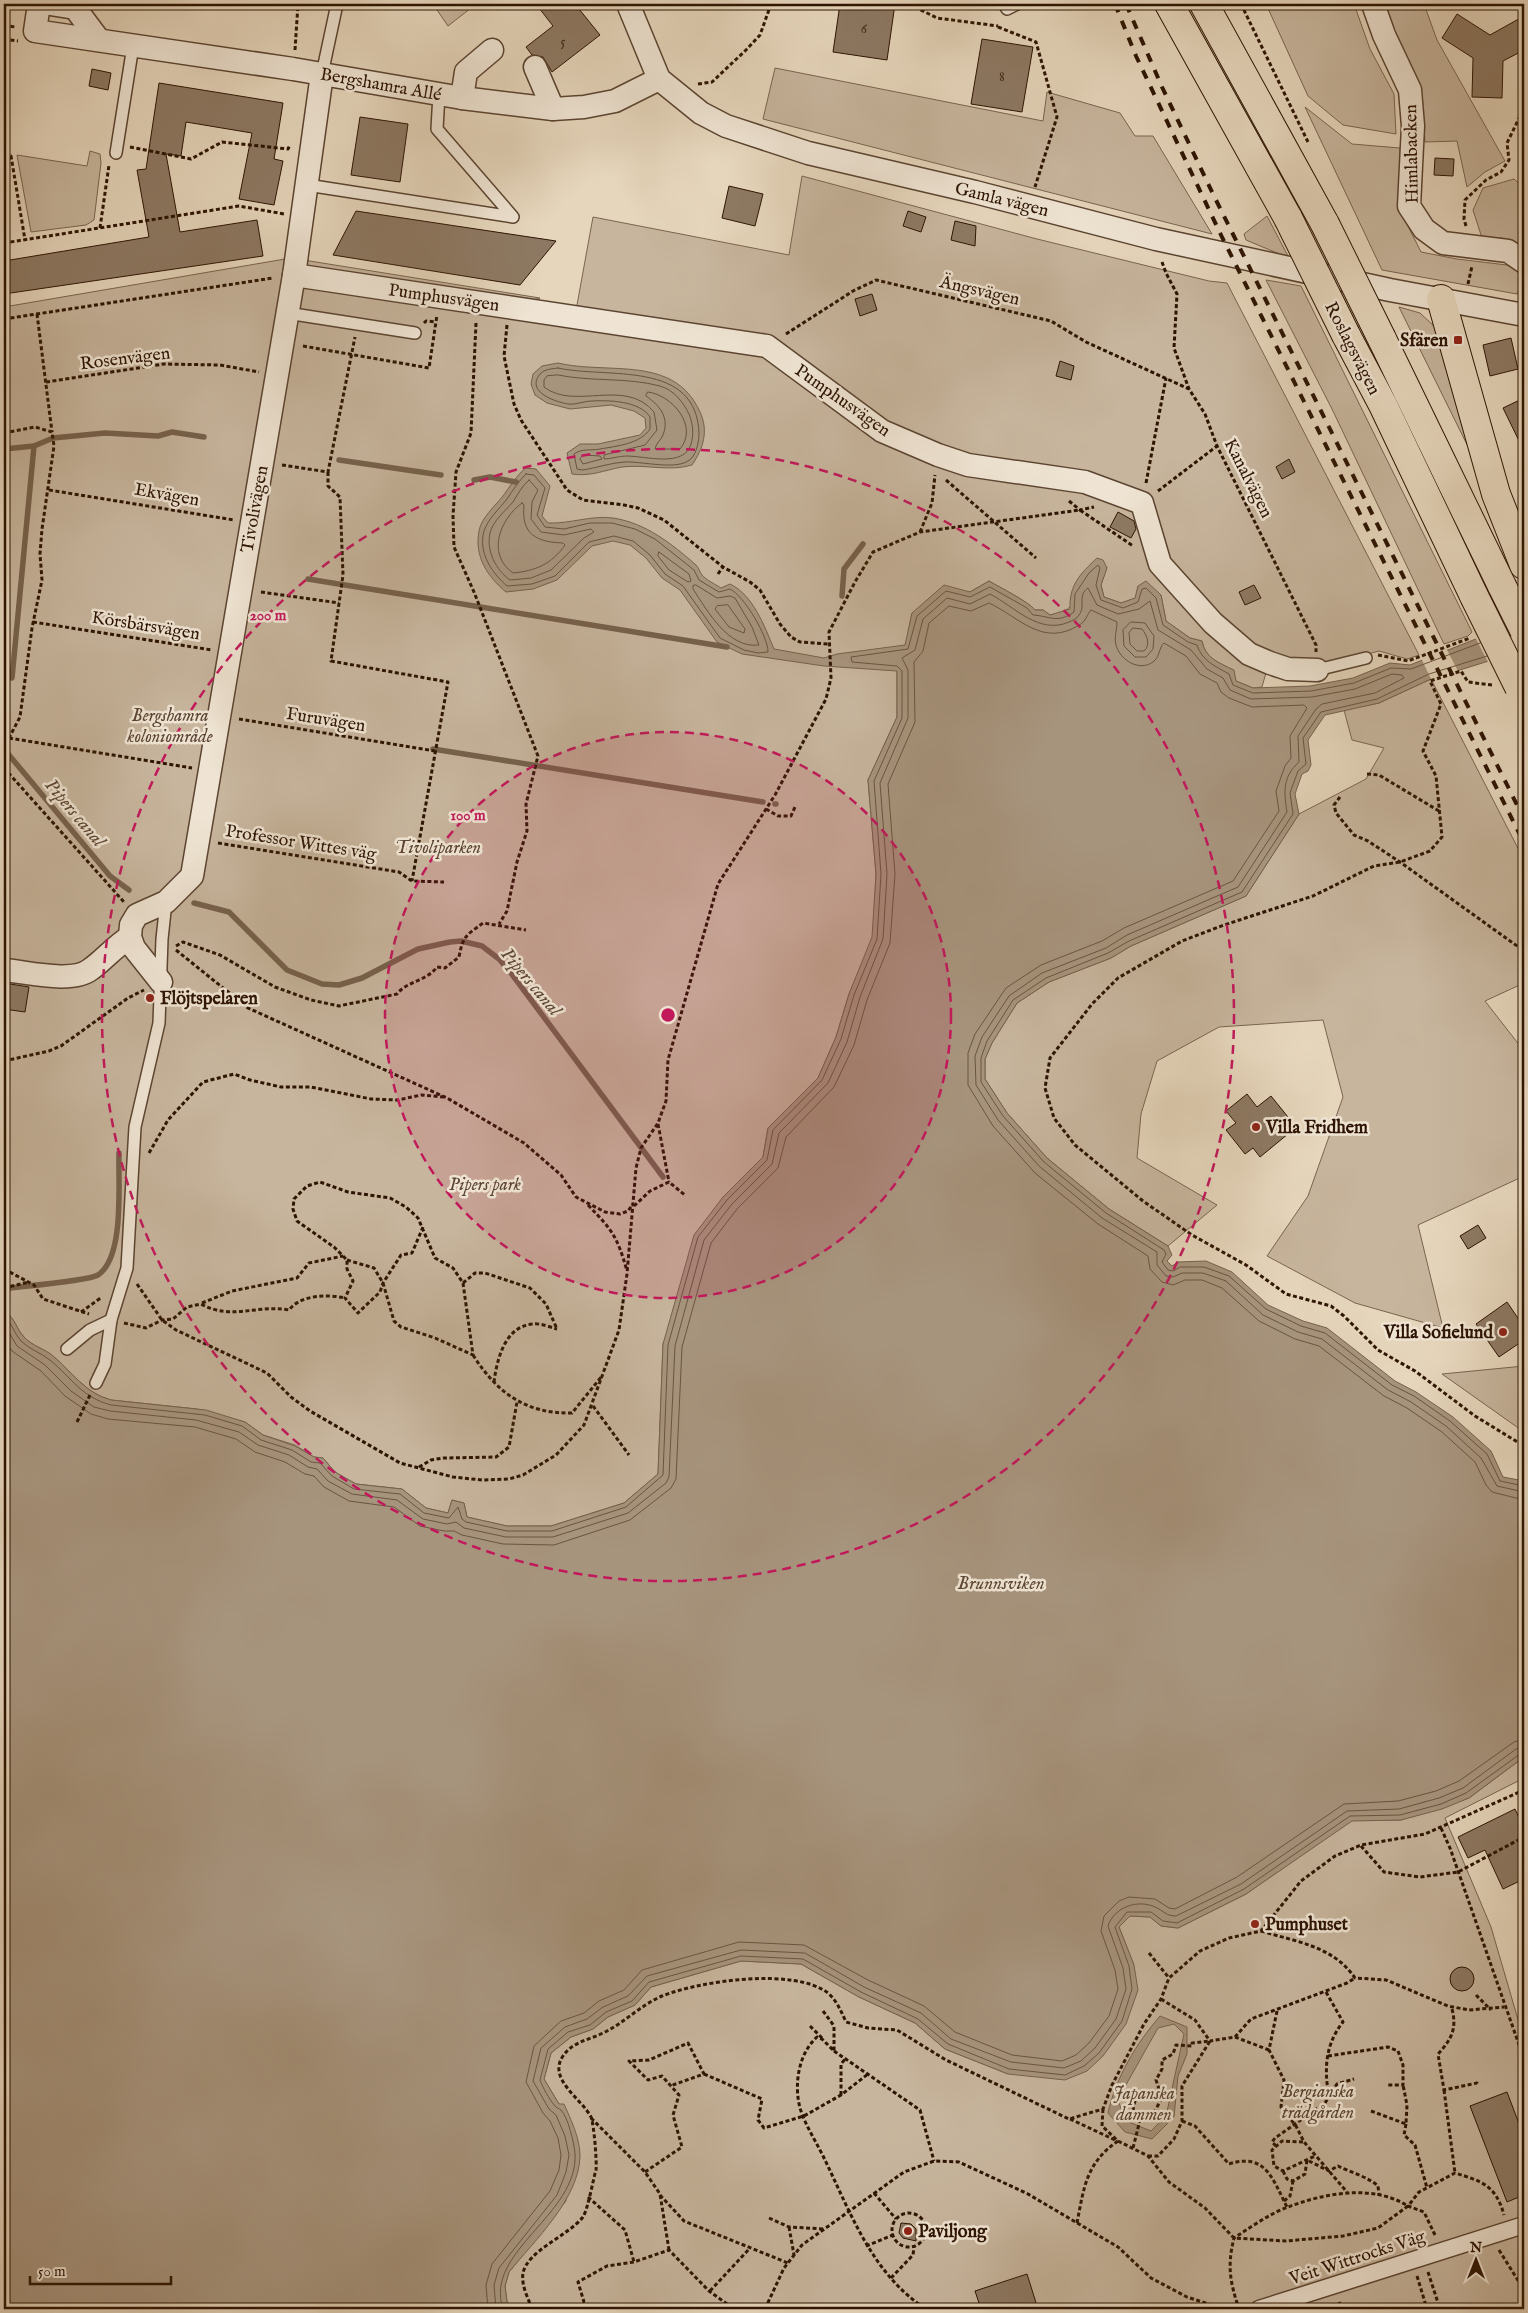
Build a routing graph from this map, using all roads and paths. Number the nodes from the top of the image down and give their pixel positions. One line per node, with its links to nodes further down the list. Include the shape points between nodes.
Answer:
1 (39, 4): 14 (street, Bergshamra Allé, via 35,31)
2 (50, 4): 14 (street, via 75,8)
3 (298, 4): 18 (path)
4 (337, 4): 19 (lane)
5 (628, 4): 20 (street)
6 (771, 4): 21 (path, via 760,35 712,82)
7 (909, 4): 13 (path, via 937,18)
8 (1169, 4): 83 (main road, Roslagsvägen, bridge, via 1288,218 1383,405)
9 (1204, 4): 75 (main road, Roslagsvägen, bridge, via 1325,224)
10 (1241, 4): 27 (path)
11 (1373, 4): 36 (street, Himlabacken, via 1410,90 1413,126 1408,206 1424,230 1443,243)
12 (1009, 5): 13 (path)
13 (998, 27): 31 (path, via 1036,42 1057,117)
14 (99, 40): 15 (street, Bergshamra Allé)
15 (133, 46): 18 (street, Bergshamra Allé); 28 (lane)
16 (492, 50): 23 (street, via 466,72)
17 (535, 67): 25 (street)
18 (293, 69): 19 (street, Bergshamra Allé)
19 (322, 74): 22 (street, Bergshamra Allé); 30 (street, Tivolivägen)
20 (659, 80): 25 (street, Bergshamra Allé, via 615,100); 40 (street, Gamla vägen, via 701,112 726,126 808,153 1156,239 1390,290)
21 (697, 84)
22 (439, 94): 23 (street, Bergshamra Allé); 30 (lane, via 437,129 513,217)
23 (462, 98): 25 (street, Bergshamra Allé)
24 (1524, 108): 36 (path, via 1507,143 1509,160 1502,172 1486,180 1465,200 1464,219)
25 (554, 109)
26 (292, 142): 28 (path, via 288,149 222,142 191,160)
27 (1311, 147)
28 (117, 149): 33 (path, via 109,164)
29 (4, 155): 34 (path, via 10,156)
30 (307, 185): 32 (street, Tivolivägen)
31 (1033, 194)
32 (302, 218): 33 (path, via 239,206); 39 (street, Tivolivägen)
33 (100, 228): 34 (path)
34 (25, 240): 35 (path)
35 (4, 243)
36 (1474, 246): 38 (street, Himlabacken, via 1508,251); 40 (path, via 1472,272)
37 (1162, 258): 56 (path, Kanalvägen, via 1177,294 1174,348)
38 (1524, 262)
39 (294, 275): 41 (street, Pumphusvägen); 44 (street, Tivolivägen); 45 (path)
40 (1453, 295): 46 (street, Gamla vägen); 69 (main road, via 1496,494)
41 (440, 297): 42 (street, Pumphusvägen); 52 (path, via 429,368)
42 (476, 302): 43 (street, Pumphusvägen); 101 (path, via 471,433 456,472 454,547 538,756 526,804 527,831 507,911)
43 (510, 307): 51 (street, Pumphusvägen); 70 (path, via 504,356 514,404 567,490 583,500 624,504 664,520)
44 (287, 313): 48 (lane); 50 (street, Tivolivägen)
45 (37, 314): 47 (path); 55 (path)
46 (1524, 315)
47 (4, 319)
48 (357, 324): 49 (lane); 52 (path)
49 (415, 333)
50 (282, 343): 52 (path); 53 (street, Tivolivägen)
51 (768, 346): 54 (path, Ängsvägen, via 853,291 876,280 1051,321 1086,342); 63 (street, Pumphusvägen, via 882,431 968,466 1085,482)
52 (351, 354): 61 (path)
53 (277, 375): 55 (path, Rosenvägen, via 220,365 164,364); 60 (street, Tivolivägen)
54 (1166, 378): 56 (path, Ängsvägen); 63 (path)
55 (46, 382): 58 (path)
56 (1190, 389): 59 (path, Kanalvägen, via 1205,414)
57 (4, 433): 58 (path, via 35,427)
58 (52, 435): 62 (path)
59 (1217, 446): 63 (path); 81 (path, Kanalvägen, via 1316,645)
60 (262, 462): 61 (path); 64 (street, Tivolivägen)
61 (328, 472): 73 (path, via 328,486 340,497 342,582)
62 (49, 490): 64 (path, Ekvägen); 74 (path, via 40,554 42,580)
63 (1142, 503): 68 (street)
64 (252, 522): 72 (street, Tivolivägen)
65 (995, 522): 66 (path); 66 (path, via 936,471 932,503); 67 (path); 68 (path, via 1080,510)
66 (920, 532): 77 (path, via 873,552 829,632)
67 (1036, 558)
68 (1160, 564): 81 (street, via 1213,623 1249,654 1288,669)
69 (1524, 565)
70 (723, 567): 71 (path); 77 (path, via 760,590 791,637 800,642)
71 (718, 574)
72 (240, 589): 73 (path); 78 (street, Tivolivägen)
73 (339, 604): 87 (path, via 331,662 448,682)
74 (33, 622): 78 (path, Körsbärsvägen); 85 (path, via 20,717)
75 (1524, 630)
76 (1471, 637): 79 (path, via 1408,661)
77 (828, 644): 93 (path, via 831,678 826,699)
78 (230, 653): 84 (street, Tivolivägen)
79 (1381, 654)
80 (1366, 658): 81 (lane)
81 (1317, 670)
82 (1468, 682): 94 (path, via 1461,671 1430,681 1441,704 1423,751 1436,776)
83 (1522, 693)
84 (219, 715): 87 (path, Furuvägen); 89 (street, Tivolivägen)
85 (9, 738): 86 (path); 89 (path)
86 (4, 740)
87 (436, 749): 97 (path)
88 (4, 768): 100 (path)
89 (210, 771): 95 (street, Tivolivägen)
90 (1367, 774): 94 (path, via 1379,775)
91 (1340, 797): 96 (path, via 1334,805 1336,813 1354,835)
92 (795, 807): 93 (path, via 791,816 778,816)
93 (766, 809): 109 (path, via 718,884 668,1060 666,1101)
94 (1440, 812): 96 (path, via 1442,837 1430,851)
95 (198, 840): 97 (path, Professor Wittes väg, via 399,872); 99 (street, Tivolivägen, via 192,876)
96 (1400, 862): 104 (path); 137 (path, via 1374,866 1313,896 1182,941 1118,978 1092,1004 1050,1058 1045,1088 1054,1118 1075,1144 1143,1201 1192,1235 1246,1265 1286,1294 1331,1306 1378,1350 1415,1371 1475,1416)
97 (412, 881): 98 (path)
98 (444, 882)
99 (166, 902): 100 (street, Tivolivägen); 106 (lane)
100 (137, 915): 103 (street)
101 (499, 924): 102 (path); 108 (path, via 484,923 465,934 459,957 451,965 438,967 397,994 339,1006 275,987 220,955 183,942 173,948 248,1008)
102 (526, 930)
103 (124, 941): 105 (street, via 90,971 74,977); 106 (street, via 134,948)
104 (1524, 951)
105 (4, 970)
106 (161, 982): 107 (path, via 128,998 60,1046); 111 (lane, via 159,1023 135,1127)
107 (4, 1061)
108 (447, 1098): 111 (path, via 421,1095 398,1100 371,1099 311,1087 281,1087 234,1074 203,1082 168,1120); 113 (path, via 524,1143 561,1175 576,1197)
109 (658, 1124): 110 (path); 114 (path, via 641,1148)
110 (669, 1182): 112 (path); 114 (path)
111 (132, 1183): 118 (lane)
112 (686, 1196)
113 (584, 1202): 114 (path, via 605,1212 620,1214); 120 (path, via 610,1227)
114 (634, 1204): 120 (path)
115 (423, 1227): 116 (path, via 412,1212 390,1198 348,1192 320,1182 307,1186 294,1199 297,1220); 122 (path, via 412,1253 402,1255); 123 (path, via 435,1258 453,1268)
116 (343, 1256): 117 (path); 126 (path, via 309,1263 297,1278 232,1291)
117 (347, 1260): 122 (path, via 374,1268); 125 (path, via 353,1281)
118 (128, 1268): 127 (lane); 128 (path)
119 (4, 1269): 121 (path)
120 (627, 1274): 131 (path, via 619,1330)
121 (29, 1282): 124 (path); 127 (path, via 37,1287 43,1299)
122 (382, 1283): 125 (path, via 380,1292 358,1313); 130 (path, via 394,1321 401,1327)
123 (463, 1283): 130 (path); 132 (path, via 475,1273 485,1272 530,1288 546,1304 557,1329 535,1323 525,1326 508,1339 498,1358)
124 (4, 1288)
125 (345, 1298): 126 (path, via 307,1298 294,1302 289,1310 274,1307 238,1314 212,1310)
126 (201, 1304): 128 (path, via 187,1306 173,1319)
127 (111, 1320): 128 (path, via 146,1328); 129 (lane, via 90,1330); 133 (lane, via 105,1364)
128 (162, 1320): 139 (path, via 176,1330 267,1373 291,1397 310,1410 400,1463)
129 (67, 1349)
130 (473, 1355): 132 (path)
131 (605, 1373): 134 (path, via 572,1413 550,1413); 135 (path)
132 (494, 1382): 134 (path)
133 (96, 1383): 136 (path)
134 (517, 1402): 139 (path, via 509,1447 496,1457 431,1460)
135 (593, 1406): 138 (path); 139 (path, via 584,1425 556,1455 523,1476 482,1480 453,1477)
136 (77, 1422)
137 (1524, 1446)
138 (629, 1455)
139 (419, 1467)
140 (1524, 1790): 141 (path)
141 (1441, 1828): 143 (path, via 1425,1834); 144 (path)
142 (1524, 1837): 144 (path)
143 (1361, 1845): 144 (path, via 1384,1872 1420,1877); 145 (path, via 1334,1856 1301,1881)
144 (1458, 1872): 152 (path)
145 (1261, 1931): 147 (path, via 1229,1938 1200,1951); 148 (path, via 1328,1952 1345,1963)
146 (1149, 1954): 147 (path)
147 (1169, 1978): 151 (path)
148 (1355, 1978): 149 (path); 155 (path, via 1386,1980 1448,2006)
149 (1326, 1992): 154 (path); 163 (path, via 1343,2022 1335,2032)
150 (1476, 1995): 155 (path)
151 (1161, 2000): 160 (path, via 1195,2020); 177 (path, via 1144,2024 1112,2085)
152 (1504, 2007): 155 (path); 165 (path)
153 (1452, 2009): 173 (path, via 1456,2022 1451,2040 1438,2054)
154 (1277, 2010): 158 (path, via 1251,2019); 161 (path)
155 (1491, 2010)
156 (823, 2012): 162 (path, via 834,2026)
157 (810, 2026): 159 (path)
158 (1235, 2037): 160 (path); 161 (path)
159 (822, 2039): 162 (path); 179 (path, via 817,2037 810,2043 798,2071 800,2108)
160 (1210, 2041): 182 (path, via 1192,2043 1192,2046 1176,2045 1173,2054 1162,2060 1162,2069 1156,2080 1162,2098 1152,2116); 183 (path, via 1182,2086)
161 (1269, 2050): 185 (path, via 1284,2080 1281,2107)
162 (834, 2051): 164 (path)
163 (1328, 2056): 170 (path, via 1388,2047 1398,2051 1403,2065); 176 (path, via 1324,2073)
164 (846, 2058): 167 (path); 174 (path, via 841,2064)
165 (1524, 2059)
166 (704, 2074): 172 (path); 172 (path, via 688,2043 649,2060 629,2061 648,2080 662,2076); 179 (path, via 762,2099 758,2120 764,2128)
167 (868, 2074): 174 (path); 193 (path, via 920,2110)
168 (1354, 2079): 176 (path, via 1337,2084)
169 (1387, 2085): 170 (path)
170 (1403, 2085): 184 (path)
171 (1479, 2085): 173 (path)
172 (670, 2086): 196 (path, via 678,2095 673,2116 682,2147)
173 (1444, 2090): 197 (path)
174 (841, 2095): 179 (path)
175 (1138, 2095): 182 (path, via 1133,2106 1134,2116)
176 (1329, 2098): 185 (path)
177 (1103, 2110): 181 (path); 186 (path, via 1102,2126)
178 (1370, 2111): 184 (path)
179 (804, 2116): 208 (path)
180 (591, 2118): 181 (path, via 562,2081 559,2070 562,2057 577,2043 604,2033 660,1997 734,1981 778,1979 805,1982 827,1992 837,2002 846,2022 868,2028 897,2030 946,2060); 196 (path); 204 (path, via 596,2167)
181 (1069, 2119): 186 (path)
182 (1140, 2120): 189 (path)
183 (1182, 2122): 190 (path, via 1174,2139 1158,2156); 205 (path, via 1195,2126 1229,2164 1242,2160 1254,2162 1269,2172)
184 (1406, 2124): 199 (path, via 1404,2135 1415,2145)
185 (1296, 2126): 187 (path); 188 (path, via 1275,2138 1272,2142)
186 (1118, 2141): 189 (path); 211 (path, via 1104,2150 1088,2171)
187 (1304, 2142): 188 (path, via 1282,2141); 191 (path)
188 (1276, 2146): 194 (path, via 1272,2150 1274,2166)
189 (1133, 2148): 190 (path)
190 (1148, 2156): 218 (path, via 1169,2182 1205,2208)
191 (1315, 2156): 192 (path); 195 (path)
192 (1307, 2160): 194 (path); 195 (path); 198 (path, via 1305,2174)
193 (934, 2161): 201 (path, via 904,2172); 211 (path, via 959,2162 1028,2194)
194 (1283, 2171): 198 (path, via 1287,2179)
195 (1329, 2171): 200 (path); 203 (path, via 1338,2166 1362,2178 1372,2179 1378,2186)
196 (645, 2172): 202 (path)
197 (1455, 2173): 199 (path); 215 (path, via 1485,2183 1502,2206)
198 (1293, 2181): 205 (path, via 1290,2196)
199 (1427, 2188): 206 (path, via 1419,2192)
200 (1347, 2192): 203 (path); 207 (path)
201 (874, 2193): 208 (path); 210 (path)
202 (660, 2194): 221 (path, via 684,2221); 222 (path)
203 (1379, 2195): 206 (path, via 1397,2199)
204 (588, 2197): 226 (path, via 626,2230); 232 (path, via 584,2216 532,2256 523,2272)
205 (1284, 2201): 207 (path)
206 (1408, 2206): 218 (path, via 1378,2228 1343,2236 1286,2240); 223 (path, via 1424,2212)
207 (1287, 2207): 218 (path)
208 (849, 2211): 214 (path); 219 (path)
209 (769, 2218): 213 (path)
210 (896, 2219): 216 (path); 220 (path, via 911,2213 920,2216 926,2224 922,2242)
211 (1077, 2223): 237 (path, via 1118,2248 1151,2278 1187,2297)
212 (1524, 2225): 215 (street, Veit Wittrocks Väg)
213 (789, 2227): 214 (path); 224 (path)
214 (824, 2229): 224 (path)
215 (1508, 2230): 217 (street, Veit Wittrocks Väg)
216 (893, 2235): 219 (path); 220 (path, via 897,2242)
217 (1489, 2236): 223 (street, Veit Wittrocks Väg); 229 (path)
218 (1234, 2238): 238 (path, via 1229,2258 1230,2282)
219 (866, 2246): 228 (path)
220 (914, 2247): 228 (path, via 913,2255)
221 (750, 2248): 227 (path); 230 (path)
222 (669, 2250): 226 (path); 230 (path)
223 (1446, 2250): 225 (street, Veit Wittrocks Väg)
224 (794, 2255): 227 (path)
225 (1423, 2257): 239 (street, Veit Wittrocks Väg); 241 (path)
226 (634, 2262): 233 (path, via 607,2266 578,2282 584,2302)
227 (788, 2263): 235 (path)
228 (891, 2278): 236 (path, via 906,2297)
229 (1524, 2290)
230 (710, 2291): 234 (path)
231 (1338, 2299): 240 (path)
232 (532, 2309)
233 (596, 2309)
234 (734, 2309)
235 (765, 2309)
236 (926, 2309)
237 (1224, 2309)
238 (1239, 2309)
239 (1259, 2309)
240 (1342, 2309)
241 (1440, 2309)

